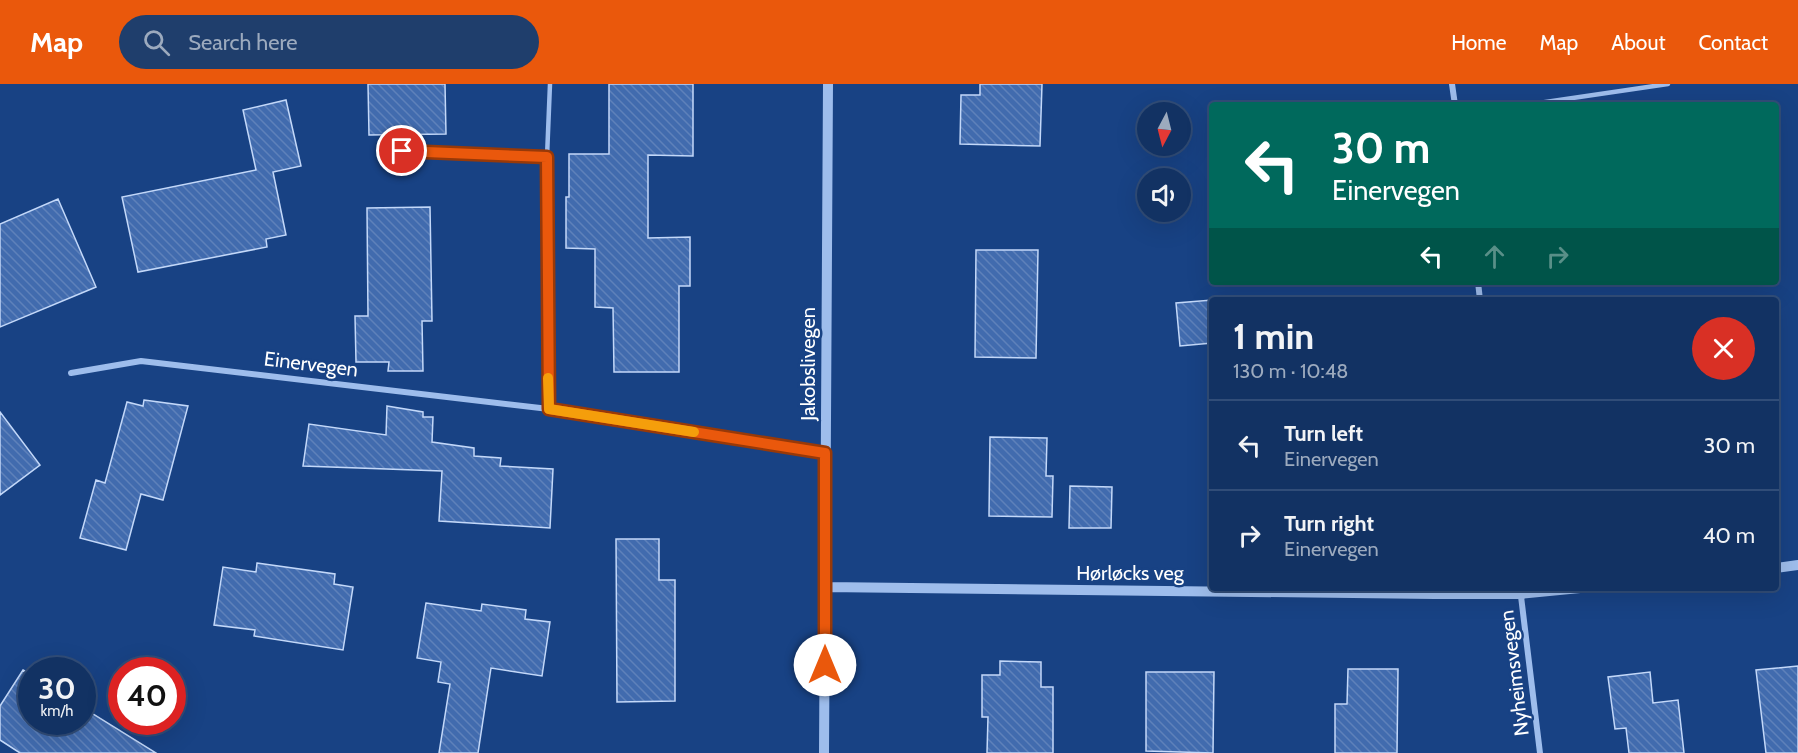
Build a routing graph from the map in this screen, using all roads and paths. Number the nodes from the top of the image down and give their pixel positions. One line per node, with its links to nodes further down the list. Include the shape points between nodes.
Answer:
1 (550, 84): 10 (lane)
2 (828, 84): 13 (street, Jakobslivegen)
3 (1452, 84): 7 (street)
4 (1612, 84): 6 (lane)
5 (1668, 84): 6 (lane)
6 (1613, 92): 8 (lane)
7 (1455, 102)
8 (1545, 102)
9 (402, 151): 10 (lane)
10 (547, 157): 12 (street)
11 (71, 373): 12 (street, Einervegen, via 141,361)
12 (549, 409): 13 (street, Einervegen)
13 (825, 453): 16 (street, Jakobslivegen)
14 (1798, 565): 15 (street)
15 (1779, 568)
16 (825, 587): 17 (street, Hørløcks veg); 19 (street, Jakobslivegen)
17 (1209, 589)
18 (1520, 591): 20 (street, Nyheimsvegen)
19 (824, 753)
20 (1540, 753)

